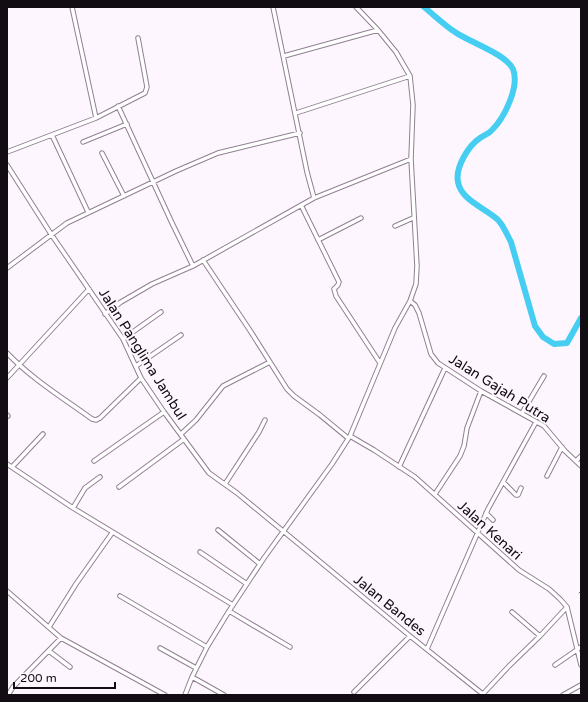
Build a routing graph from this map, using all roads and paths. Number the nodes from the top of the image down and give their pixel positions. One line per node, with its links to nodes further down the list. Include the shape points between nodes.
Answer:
1 (72, 7): 10 (street)
2 (273, 7): 6 (street)
3 (356, 7): 4 (street)
4 (378, 30): 6 (street); 7 (street, via 396,52)
5 (138, 38): 8 (street, via 147,90)
6 (284, 56): 9 (street)
7 (410, 76): 9 (street); 17 (street, via 413,105)
8 (118, 106): 10 (street); 11 (street)
9 (296, 113): 12 (street)
10 (96, 118): 13 (street)
11 (126, 124): 14 (street); 19 (street)
12 (300, 133): 19 (street, via 218,153); 21 (street)
13 (52, 135): 15 (street); 23 (street)
14 (83, 142)
15 (7, 152)
16 (102, 153): 20 (street)
17 (411, 159): 21 (street); 25 (street)
18 (7, 165): 27 (street, Jalan Panglima Jambul)
19 (153, 183): 20 (street); 30 (street)
20 (124, 196): 23 (street)
21 (314, 198): 22 (street)
22 (300, 205): 28 (street); 29 (street)
23 (88, 212): 27 (street, via 67,222)
24 (361, 218): 28 (street)
25 (414, 218): 26 (street); 33 (street, via 417,266 416,284)
26 (395, 226)
27 (51, 234): 31 (street); 32 (street, Jalan Panglima Jambul)
28 (318, 240): 40 (street, via 339,282 334,289 336,296)
29 (202, 260): 30 (street); 39 (street, Jalan Kenari)
30 (193, 266): 35 (street, via 152,284)
31 (7, 268)
32 (89, 289): 35 (street, Jalan Panglima Jambul); 41 (street)
33 (410, 301): 40 (street); 43 (street, Jalan Gajah Putra, via 419,313 431,354)
34 (161, 312): 37 (street)
35 (105, 314): 37 (street, Jalan Panglima Jambul)
36 (181, 335): 42 (street)
37 (123, 339): 42 (street, Jalan Panglima Jambul)
38 (7, 353): 41 (street)
39 (270, 362): 53 (street, via 223,386 196,420); 54 (street, Jalan Kenari, via 294,396)
40 (380, 363): 54 (street)
41 (18, 365): 45 (street); 46 (street, via 47,388 96,420)
42 (136, 366): 46 (street, Jalan Panglima Jambul)
43 (445, 368): 47 (street, Jalan Gajah Putra); 63 (street)
44 (544, 376): 49 (street)
45 (7, 378)
46 (142, 378): 48 (street, Jalan Panglima Jambul)
47 (481, 391): 49 (street, Jalan Gajah Putra); 70 (street, via 459,458)
48 (164, 412): 53 (street, Jalan Panglima Jambul); 59 (street)
49 (522, 413): 51 (street, Jalan Gajah Putra)
50 (265, 420): 67 (street)
51 (536, 422): 56 (street, Jalan Gajah Putra, via 544,426); 66 (street)
52 (43, 434): 62 (street)
53 (181, 434): 55 (street, Jalan Panglima Jambul)
54 (349, 437): 63 (street, Jalan Kenari); 75 (street)
55 (184, 439): 67 (street, Jalan Panglima Jambul, via 209,473); 68 (street)
56 (562, 447): 58 (street, Jalan Gajah Putra); 64 (street)
57 (581, 456): 58 (street)
58 (576, 461): 61 (street, Jalan Gajah Putra)
59 (94, 462)
60 (7, 464): 62 (street)
61 (581, 466)
62 (12, 467): 71 (street)
63 (399, 467): 70 (street, Jalan Kenari)
64 (547, 476)
65 (100, 477): 71 (street, via 85,488)
66 (503, 482): 69 (street, via 516,495); 72 (street)
67 (225, 484): 75 (street, Jalan Panglima Jambul)
68 (119, 487)
69 (521, 488)
70 (435, 494): 76 (street, Jalan Kenari)
71 (72, 508): 77 (street)
72 (486, 513): 73 (street); 76 (street)
73 (493, 520)
74 (218, 530): 79 (street)
75 (283, 532): 79 (street); 88 (street, Jalan Bandes)
76 (477, 532): 84 (street, Jalan Kenari, via 518,570 549,589); 95 (street)
77 (112, 533): 83 (street); 87 (street)
78 (200, 552): 80 (street)
79 (260, 564): 80 (street)
80 (247, 584): 83 (street)
81 (7, 590): 87 (street)
82 (120, 596): 91 (street)
83 (233, 605): 85 (street)
84 (567, 607): 89 (street); 93 (street, Jalan Kenari)
85 (229, 611): 91 (street); 92 (street)
86 (512, 612): 89 (street)
87 (49, 627): 90 (street)
88 (410, 636): 95 (street, Jalan Bandes); 103 (street)
89 (540, 636): 108 (street)
90 (62, 638): 96 (street); 105 (street)
91 (207, 647): 100 (street)
92 (290, 647)
93 (579, 647): 97 (street); 98 (street, Jalan Kenari)
94 (160, 648): 100 (street)
95 (427, 649): 108 (street, Jalan Bandes)
96 (49, 651): 99 (street); 104 (street)
97 (555, 665)
98 (581, 665)
99 (70, 667)
100 (196, 668): 101 (street)
101 (192, 677): 106 (street); 107 (street)
102 (581, 685): 109 (street)
103 (354, 692)
104 (8, 695)
105 (165, 695)
106 (185, 695)
107 (224, 695)
108 (483, 695)
109 (563, 695)

